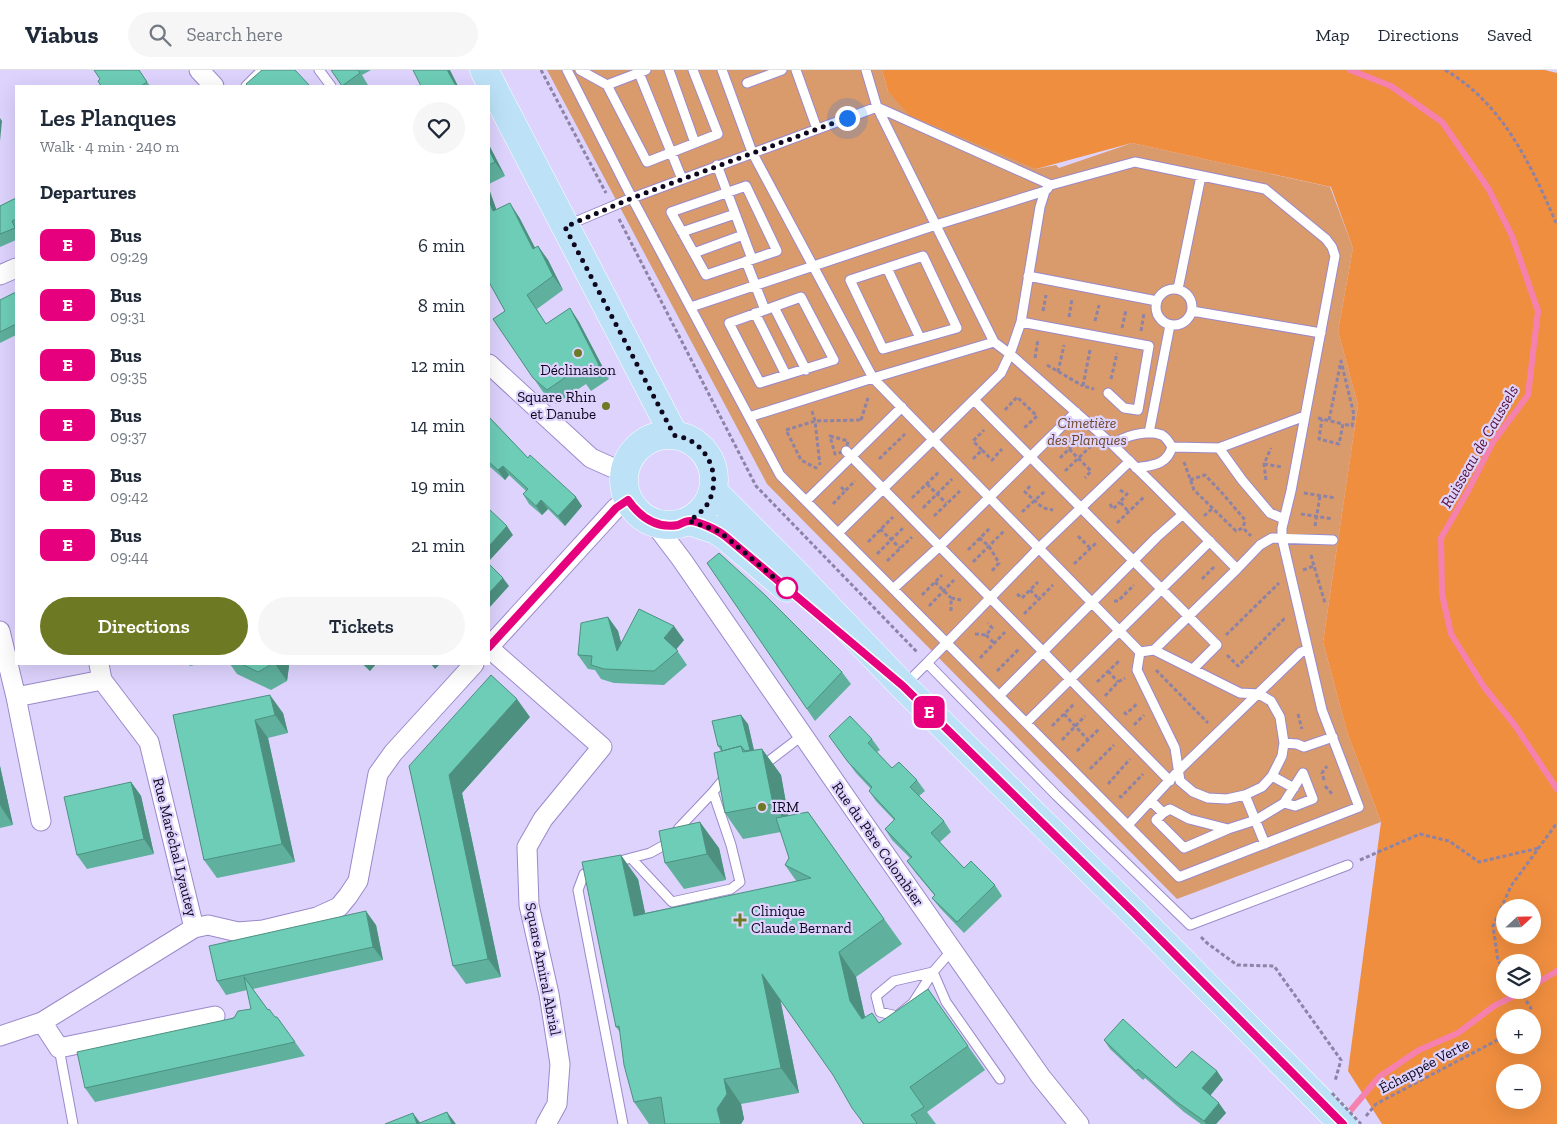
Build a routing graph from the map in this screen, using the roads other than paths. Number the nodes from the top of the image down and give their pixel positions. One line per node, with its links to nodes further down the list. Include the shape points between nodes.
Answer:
1 (199, 70): 15 (street)
2 (262, 70): 16 (lane)
3 (319, 70): 17 (lane)
4 (484, 70): 32 (main road)
5 (567, 70): 29 (lane)
6 (580, 70): 18 (lane)
7 (669, 70): 21 (lane)
8 (693, 70): 21 (lane, via 718,134)
9 (722, 70): 23 (lane)
10 (782, 70): 14 (lane)
11 (796, 70): 20 (lane)
12 (866, 70): 19 (lane)
13 (642, 71): 18 (lane); 22 (lane)
14 (747, 83)
15 (213, 85)
16 (247, 85)
17 (329, 85)
18 (608, 85): 22 (lane, via 647,162)
19 (877, 107): 20 (lane); 27 (lane); 31 (lane)
20 (817, 128): 23 (lane)
21 (695, 143): 22 (lane)
22 (672, 152): 26 (lane)
23 (752, 152): 24 (lane); 37 (lane)
24 (718, 165): 26 (lane); 28 (lane)
25 (1201, 176): 27 (lane, via 1134,162); 43 (lane); 51 (lane, via 1265,189 1326,239 1335,256)
26 (682, 179): 29 (lane)
27 (1048, 188): 31 (lane); 41 (lane, via 1040,207)
28 (727, 192): 30 (lane); 33 (lane, via 671,212); 36 (lane, via 746,186 777,251)
29 (632, 198): 32 (lane); 45 (lane)
30 (735, 214): 33 (lane); 34 (lane)
31 (936, 225): 37 (lane); 53 (lane)
32 (565, 227): 70 (main road, via 655,400)
33 (682, 232): 35 (lane)
34 (743, 235): 35 (lane); 36 (lane)
35 (694, 253): 36 (lane, via 706,275)
36 (749, 260): 42 (lane)
37 (813, 266): 42 (lane); 58 (lane)
38 (15, 268): 40 (street)
39 (886, 268): 52 (lane); 52 (lane, via 850,280 883,350); 52 (lane, via 923,256 957,328)
40 (0, 275)
41 (1028, 276): 44 (lane); 49 (lane)
42 (755, 285): 45 (lane); 46 (lane)
43 (1178, 289): 44 (lane, via 1165,291); 47 (lane, via 1190,297)
44 (1157, 301): 50 (lane, via 1158,316)
45 (690, 307): 64 (lane)
46 (770, 308): 48 (lane); 56 (lane); 56 (lane, via 801,297 834,360)
47 (1192, 310): 50 (lane, via 1184,322); 51 (lane)
48 (755, 313): 57 (lane); 57 (lane, via 730,323 760,383)
49 (1021, 322): 54 (lane); 59 (lane, via 1149,346 1138,410 1124,408)
50 (1170, 325): 65 (lane)
51 (1321, 333): 63 (lane)
52 (920, 338)
53 (994, 342): 54 (lane); 58 (lane)
54 (1010, 354): 60 (lane, via 1002,373); 62 (lane)
55 (490, 365): 70 (street, via 591,458)
56 (806, 370): 57 (lane)
57 (786, 375)
58 (873, 378): 61 (lane); 64 (lane)
59 (1108, 393)
60 (974, 400): 66 (lane); 72 (lane)
61 (902, 407): 66 (lane); 71 (lane)
62 (1076, 412): 67 (lane); 72 (lane)
63 (1305, 416): 69 (lane); 81 (lane)
64 (749, 417): 78 (lane, via 780,475)
65 (1149, 433): 67 (lane, via 1124,437); 68 (lane, via 1160,434)
66 (934, 440): 74 (lane); 76 (lane)
67 (1113, 445): 73 (lane)
68 (1176, 447): 69 (lane); 73 (lane, via 1166,460 1154,465)
69 (1218, 448): 81 (lane, via 1270,513)
70 (644, 451): 75 (main road, via 688,439 701,448 710,461 714,475); 77 (main road, via 624,486)
71 (849, 454): 74 (lane); 78 (lane)
72 (1031, 457): 76 (lane); 79 (lane)
73 (1133, 465): 79 (lane); 80 (lane)
74 (884, 489): 83 (lane); 87 (lane)
75 (713, 491): 82 (main road, via 700,513); 110 (main road)
76 (990, 498): 87 (lane); 88 (lane)
77 (628, 500): 82 (main road, via 639,514); 99 (street, via 616,508)
78 (806, 501): 83 (lane)
79 (1081, 508): 88 (lane); 89 (lane)
80 (1183, 514): 86 (lane); 89 (lane)
81 (1284, 519): 84 (lane)
82 (674, 523): 110 (main road, via 716,530 725,536); 115 (street, Rue du Père Colombier, via 682,560)
83 (838, 533): 91 (lane)
84 (1282, 538): 85 (lane); 90 (lane, via 1272,538 1260,545); 102 (lane)
85 (1333, 540)
86 (1210, 541): 90 (lane); 92 (lane)
87 (940, 546): 91 (lane); 93 (lane)
88 (1039, 548): 93 (lane); 94 (lane)
89 (1134, 561): 92 (lane); 94 (lane)
90 (1237, 569): 95 (lane)
91 (893, 589): 98 (lane)
92 (1161, 589): 95 (lane); 96 (lane)
93 (991, 598): 98 (lane); 103 (lane)
94 (1092, 603): 96 (lane); 103 (lane)
95 (1188, 617): 101 (lane); 107 (lane, via 1216,645)
96 (1120, 630): 104 (lane); 109 (lane)
97 (0, 631): 113 (street)
98 (946, 643): 105 (lane); 112 (lane)
99 (490, 647)
100 (490, 649): 145 (street, Square Amiral Abrial, via 602,747 543,819 527,847 529,905 549,994 560,1064 557,1104)
101 (1154, 650): 104 (lane); 107 (lane)
102 (1308, 650): 111 (lane, via 1301,652); 116 (lane, via 1322,710)
103 (1043, 651): 109 (lane); 112 (lane)
104 (1140, 652): 119 (lane, via 1138,670 1175,748)
105 (927, 663): 110 (lane); 135 (lane, via 1190,925)
106 (473, 665): 136 (street, via 393,753 378,774 358,882 339,907 317,917 263,930 238,932 208,926)
107 (1193, 670): 111 (lane, via 1240,693)
108 (100, 672): 113 (street, Rue Maréchal Lyautey); 136 (street, Rue Maréchal Lyautey, via 149,742)
109 (1070, 679): 114 (lane); 122 (lane)
110 (903, 686): 148 (main road, via 1321,1092)
111 (1259, 694): 117 (lane, via 1271,702 1280,717); 119 (lane)
112 (999, 696): 114 (lane)
113 (16, 697): 130 (street)
114 (1026, 723): 131 (lane)
115 (803, 735): 118 (lane, via 766,764); 137 (street, Rue du Père Colombier)
116 (1333, 737): 117 (lane, via 1304,747); 133 (lane, via 1359,807)
117 (1284, 743): 121 (lane, via 1282,756)
118 (756, 767)
119 (1180, 770): 122 (lane); 125 (lane, via 1180,781 1193,792 1208,798)
120 (737, 772): 124 (lane, via 727,774)
121 (1272, 776): 123 (lane); 125 (lane, via 1262,787)
122 (1170, 780): 126 (lane)
123 (1294, 788): 127 (lane); 127 (lane, via 1303,773 1313,798 1295,806)
124 (713, 792): 134 (lane, via 670,842 650,853); 134 (lane, via 740,882 731,889 672,902)
125 (1246, 795): 129 (lane)
126 (1151, 801): 128 (lane); 131 (lane)
127 (1284, 804): 129 (lane)
128 (1163, 813): 132 (lane, via 1170,809 1189,819); 132 (lane, via 1156,820 1184,848)
129 (1256, 820): 132 (lane); 133 (lane)
130 (41, 821)
131 (1128, 826): 133 (lane, via 1179,877)
132 (1228, 830)
133 (1265, 844)
134 (631, 858): 146 (lane, via 597,866 584,874 578,890)
135 (1348, 865)
136 (194, 928): 140 (street, Rue Maréchal Lyautey)
137 (953, 952): 138 (lane); 147 (street, Rue du Père Colombier, via 1041,1077)
138 (933, 972): 138 (lane, via 894,981 876,996 880,1012 897,1016 913,1003); 143 (lane, via 946,1002)
139 (215, 1016): 142 (street)
140 (42, 1022): 141 (street, Rue Maréchal Lyautey); 142 (street)
141 (0, 1036)
142 (58, 1048): 144 (lane)
143 (1000, 1079)
144 (73, 1124)
145 (546, 1124)
146 (623, 1124)
147 (1079, 1124)
148 (1343, 1124)

